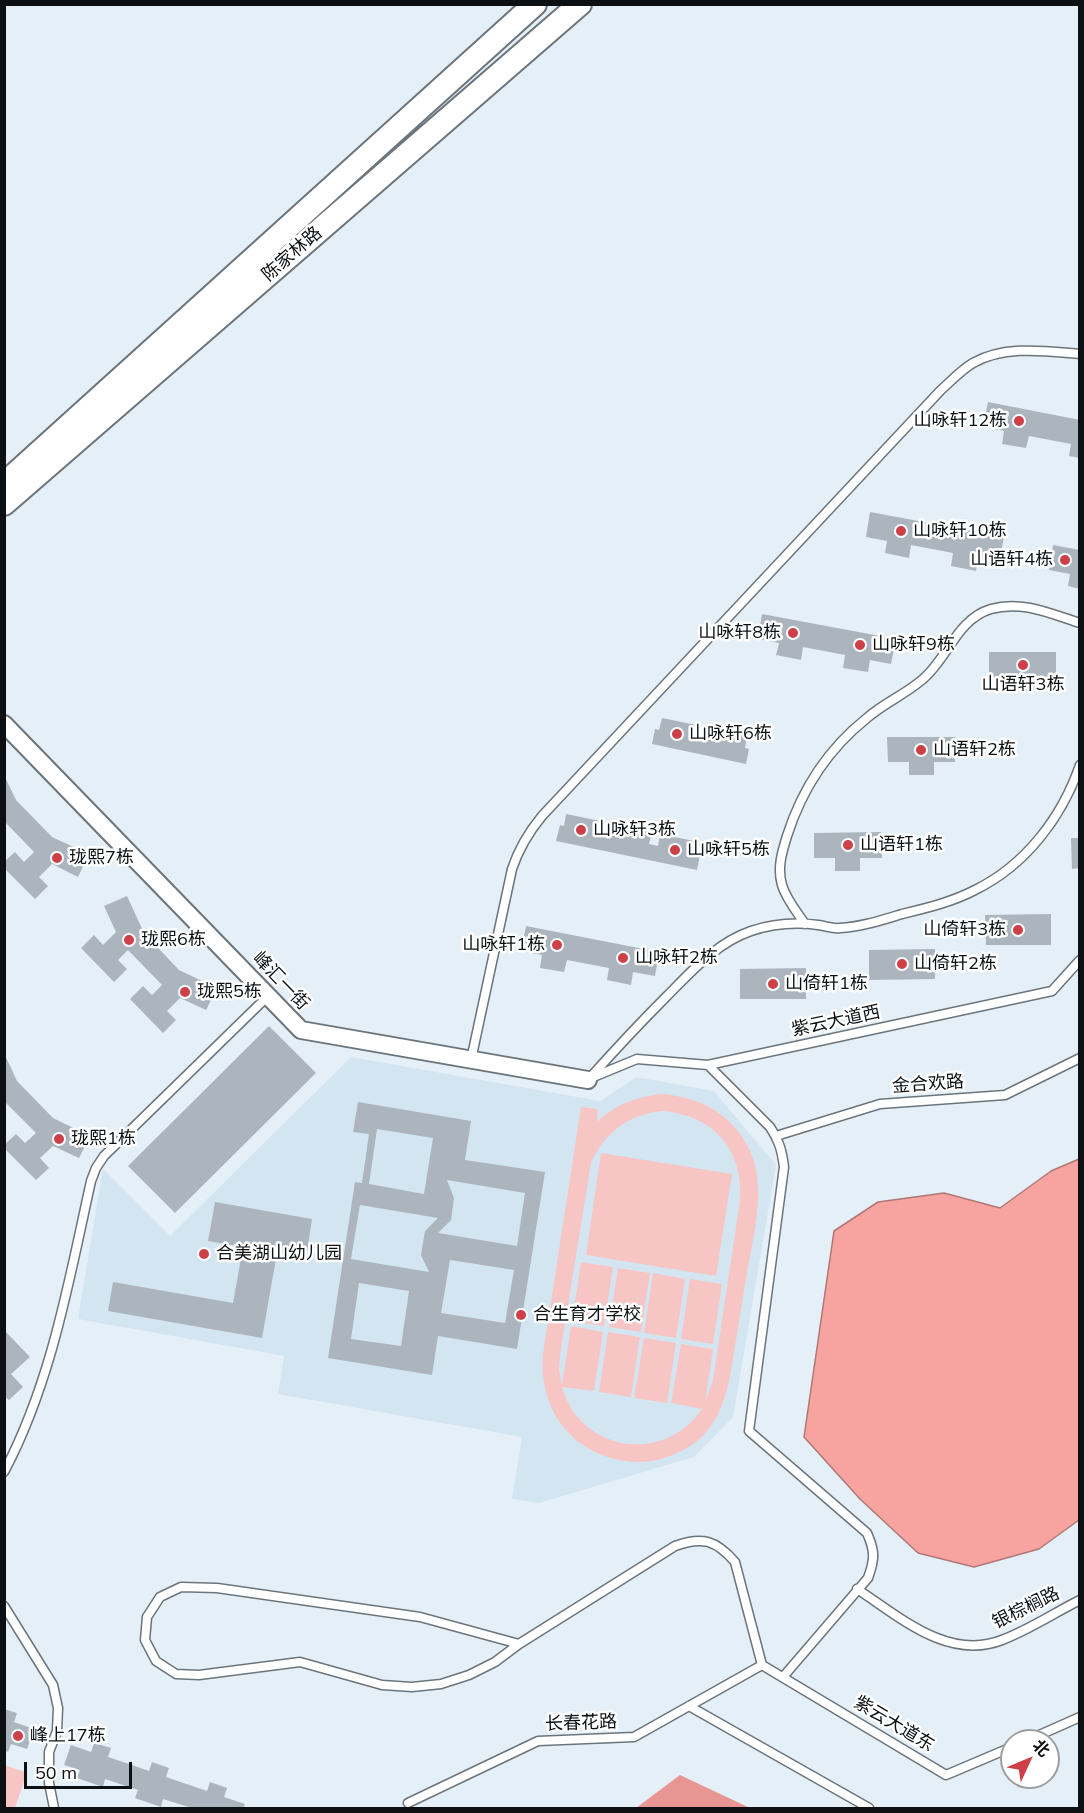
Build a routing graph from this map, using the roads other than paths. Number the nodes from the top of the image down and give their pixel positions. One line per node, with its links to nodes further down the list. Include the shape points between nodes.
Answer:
1 (535, 4): 4 (main road, 陈家林路)
2 (580, 4): 5 (main road, 陈家林路)
3 (1080, 354): 13 (lane, via 994,353 971,364 940,391 542,816 524,840 512,869)
4 (4, 484)
5 (4, 504)
6 (1080, 622): 9 (lane, via 1030,607 1009,605 989,609 957,634 924,678 868,717 838,744 813,776 782,850 782,886)
7 (4, 724): 11 (street, 峰汇一街)
8 (1080, 765): 9 (lane, via 1055,819 1033,847 976,890 944,903 854,927 836,929)
9 (805, 924): 15 (lane, via 750,931 710,954)
10 (1080, 960): 14 (lane, 紫云大道西, via 1052,991)
11 (268, 996): 13 (street, 峰汇一街, via 301,1030); 17 (lane, via 96,1168 44,1379)
12 (1080, 1058): 16 (lane, 金合欢路, via 1005,1095 880,1104)
13 (471, 1059): 15 (street, 峰汇一街)
14 (708, 1065): 15 (lane, 紫云大道西, via 637,1059); 16 (lane)
15 (588, 1080)
16 (776, 1136): 18 (lane, via 784,1167 750,1431 867,1533 874,1563 868,1578)
17 (4, 1472)
18 (857, 1589): 19 (lane, 银棕榈路, via 927,1634 964,1646 984,1646 1003,1640); 25 (lane)
19 (1080, 1600)
20 (4, 1606): 22 (lane)
21 (4, 1622): 22 (lane)
22 (17, 1626): 31 (lane, via 53,1685 58,1708 57,1731 49,1752)
23 (519, 1644): 23 (lane, via 469,1676 412,1687 382,1685 300,1662 200,1675 176,1674 156,1661 145,1640 147,1617 160,1597 181,1587 217,1588 420,1617); 24 (lane, via 675,1546 691,1540 708,1541 724,1549 735,1562)
24 (762, 1665): 25 (lane, 紫云大道东); 26 (lane, 长春花路)
25 (783, 1677): 29 (lane, 紫云大道东, via 946,1774)
26 (689, 1706): 30 (lane, 长春花路, via 634,1737 538,1741); 32 (lane)
27 (1080, 1717): 28 (lane)
28 (1053, 1729)
29 (1000, 1752)
30 (408, 1803)
31 (54, 1809)
32 (869, 1809)

